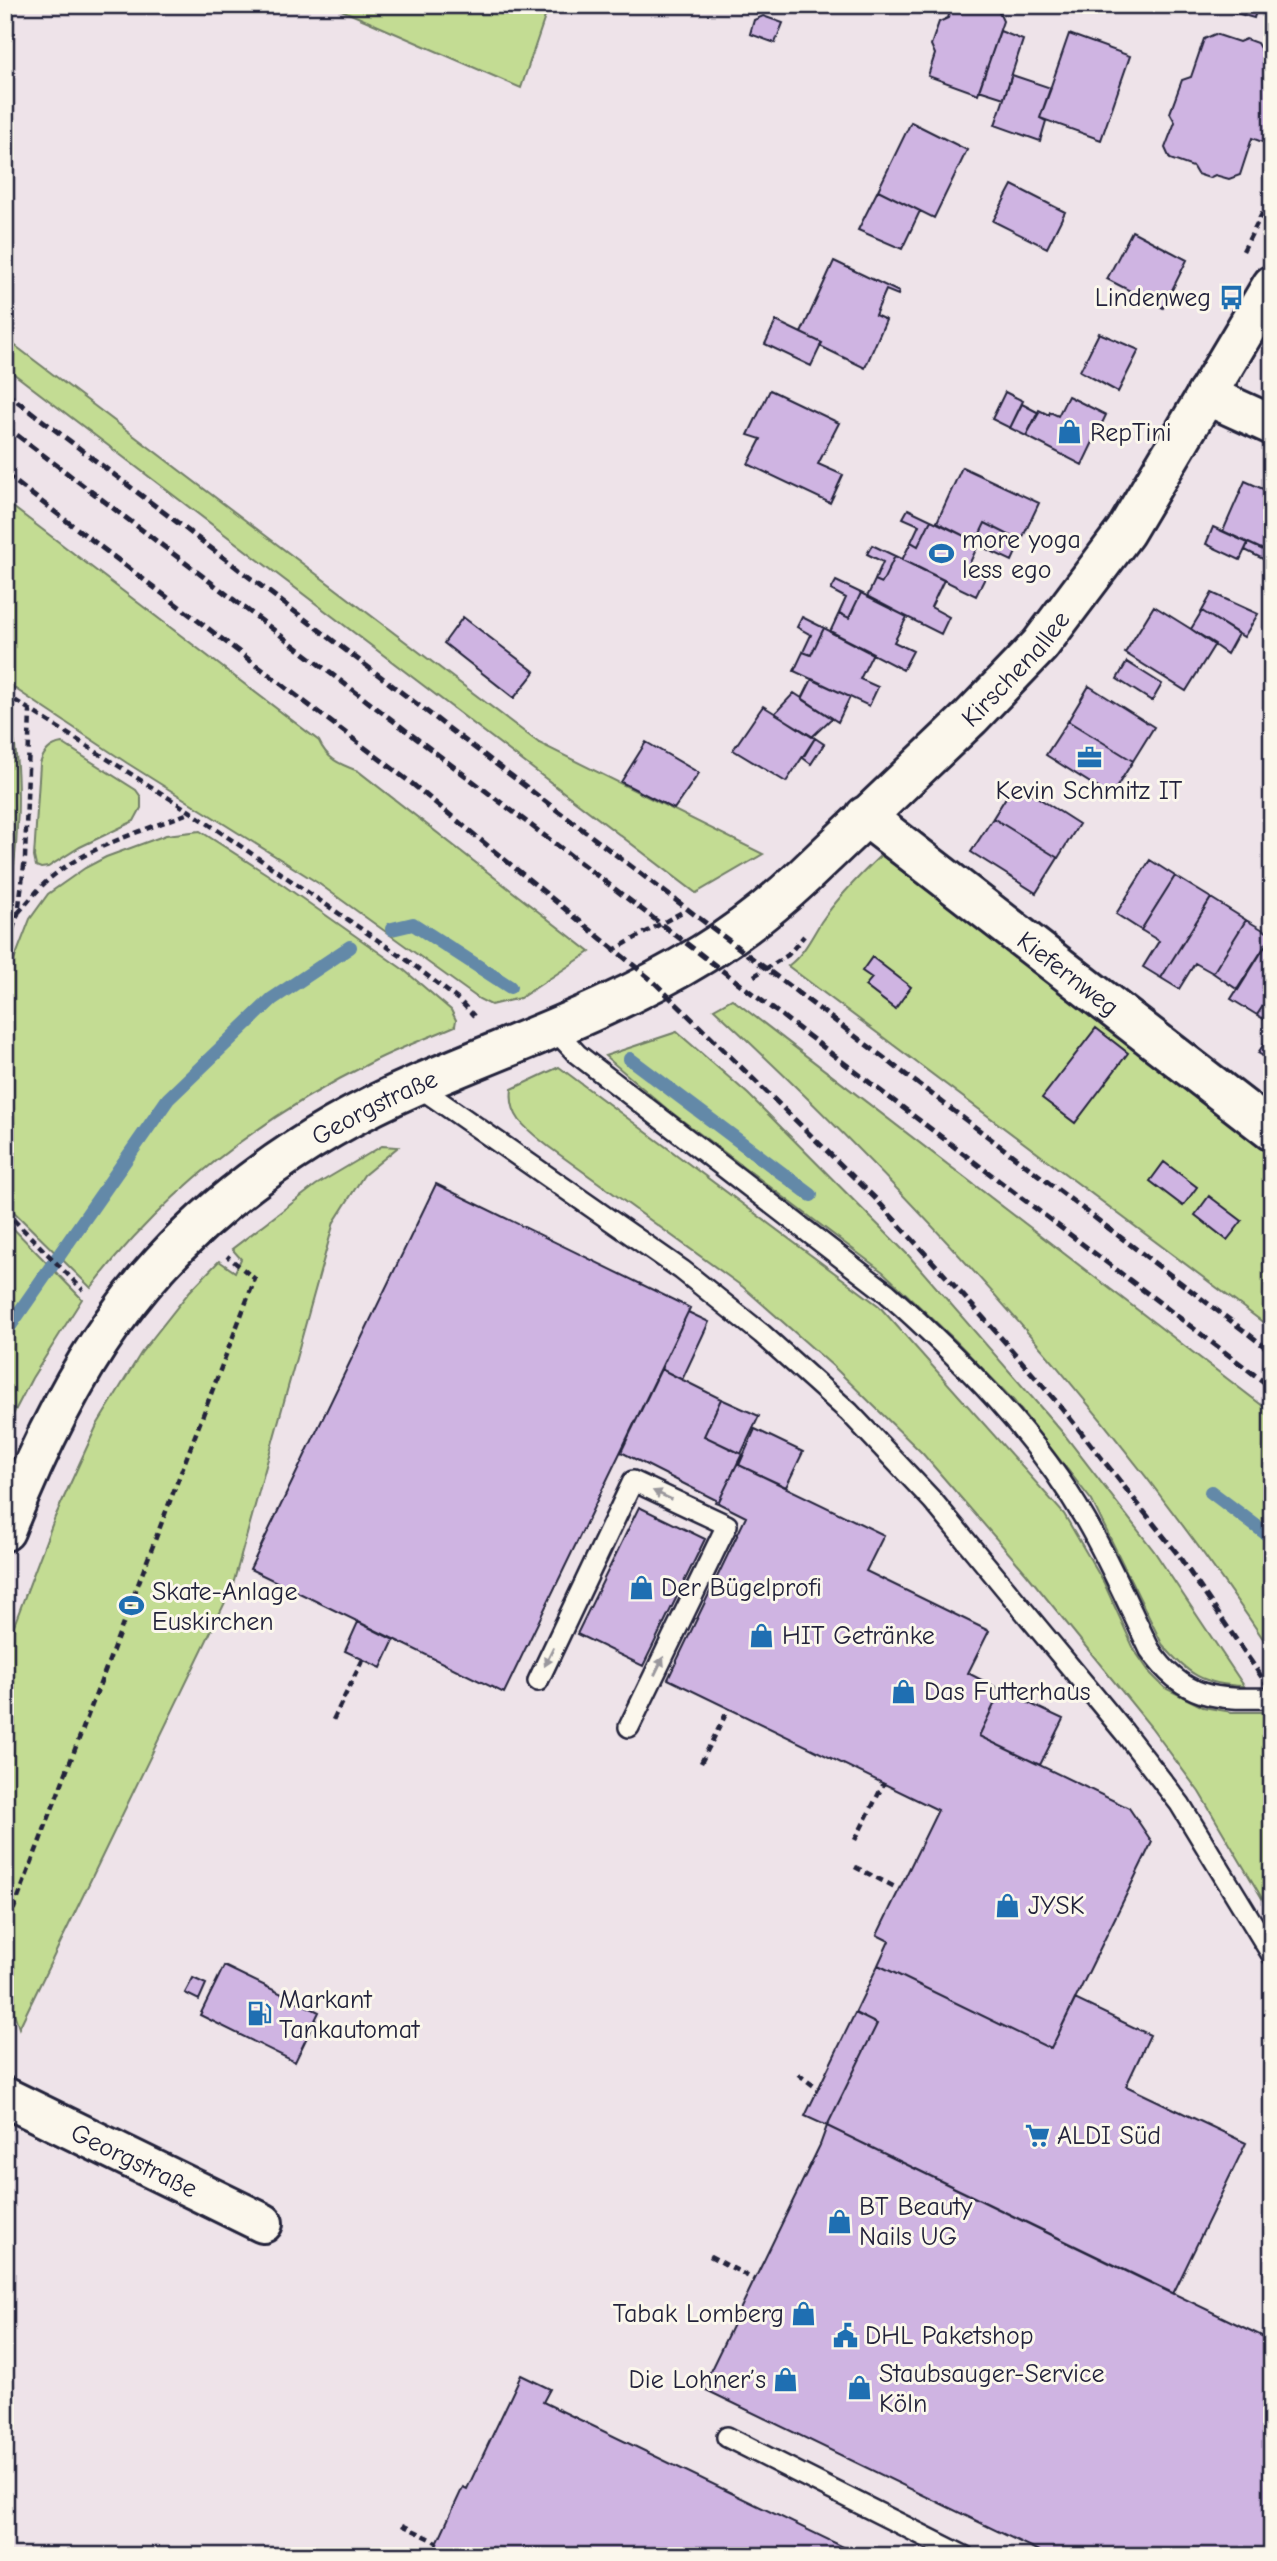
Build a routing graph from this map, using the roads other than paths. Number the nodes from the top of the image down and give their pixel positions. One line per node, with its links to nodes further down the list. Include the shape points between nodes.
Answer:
1 (1272, 285): 2 (street, Kirschenallee)
2 (1206, 395): 3 (street); 4 (street, Kirschenallee, via 1125,532 1040,645 971,718)
3 (1272, 425)
4 (865, 816): 5 (street, Georgstraße, via 770,907 727,939 654,982); 7 (street, Kiefernweg)
5 (553, 1028): 6 (street, Georgstraße); 10 (lane, via 577,1054 887,1293 981,1384 1035,1448 1086,1520 1163,1670 1203,1694 1225,1699)
6 (416, 1085): 8 (street, Georgstraße, via 284,1157 196,1226 160,1264 82,1370 24,1483); 12 (lane, via 682,1270 849,1412 933,1501 1132,1742 1180,1804)
7 (1272, 1131)
8 (5, 1531)
9 (538, 1681): 11 (lane, one-way to 9, via 727,1525 633,1481)
10 (1272, 1698)
11 (629, 1727)
12 (1272, 1955)
13 (5, 2097): 14 (street, Georgstraße)
14 (263, 2223)
15 (727, 2437): 16 (lane)
16 (964, 2556)

